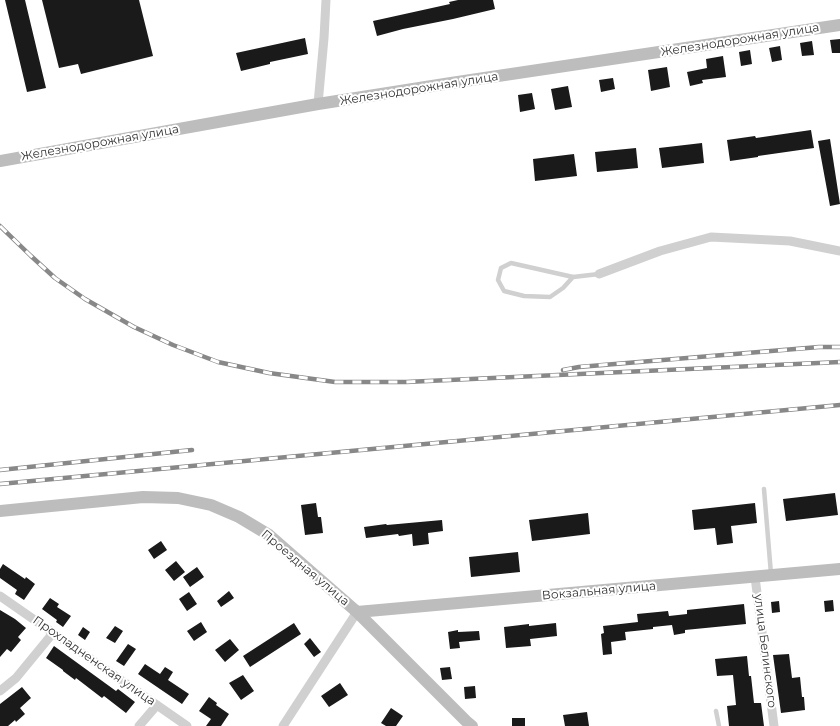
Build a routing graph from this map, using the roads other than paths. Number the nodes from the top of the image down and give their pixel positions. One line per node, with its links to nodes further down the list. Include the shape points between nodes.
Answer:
1 (326, 0): 3 (street)
2 (840, 25): 3 (street, Железнодорожная улица)
3 (318, 104): 4 (street, Железнодорожная улица)
4 (0, 161)
5 (840, 251): 6 (street, via 790,241 711,237 660,251)
6 (599, 274): 7 (lane)
7 (573, 277): 7 (lane, via 511,263 501,268 498,280 504,292 550,297)
8 (764, 489): 11 (lane)
9 (0, 511): 14 (street, Проездная улица, via 143,497 178,498 211,505 270,535)
10 (840, 569): 11 (street, Вокзальная улица)
11 (771, 576): 12 (street, Вокзальная улица)
12 (755, 577): 14 (street, Вокзальная улица); 24 (street, улица Белинского)
13 (0, 596): 15 (street, Прохладненская улица)
14 (357, 612): 21 (street); 22 (street, Проездная улица)
15 (53, 633): 16 (street, via 16,678); 17 (street, Прохладненская улица)
16 (0, 691)
17 (157, 705): 19 (street); 20 (street, Прохладненская улица)
18 (716, 711): 23 (lane)
19 (140, 726)
20 (187, 726)
21 (283, 726)
22 (472, 726)
23 (719, 726)
24 (774, 726)

